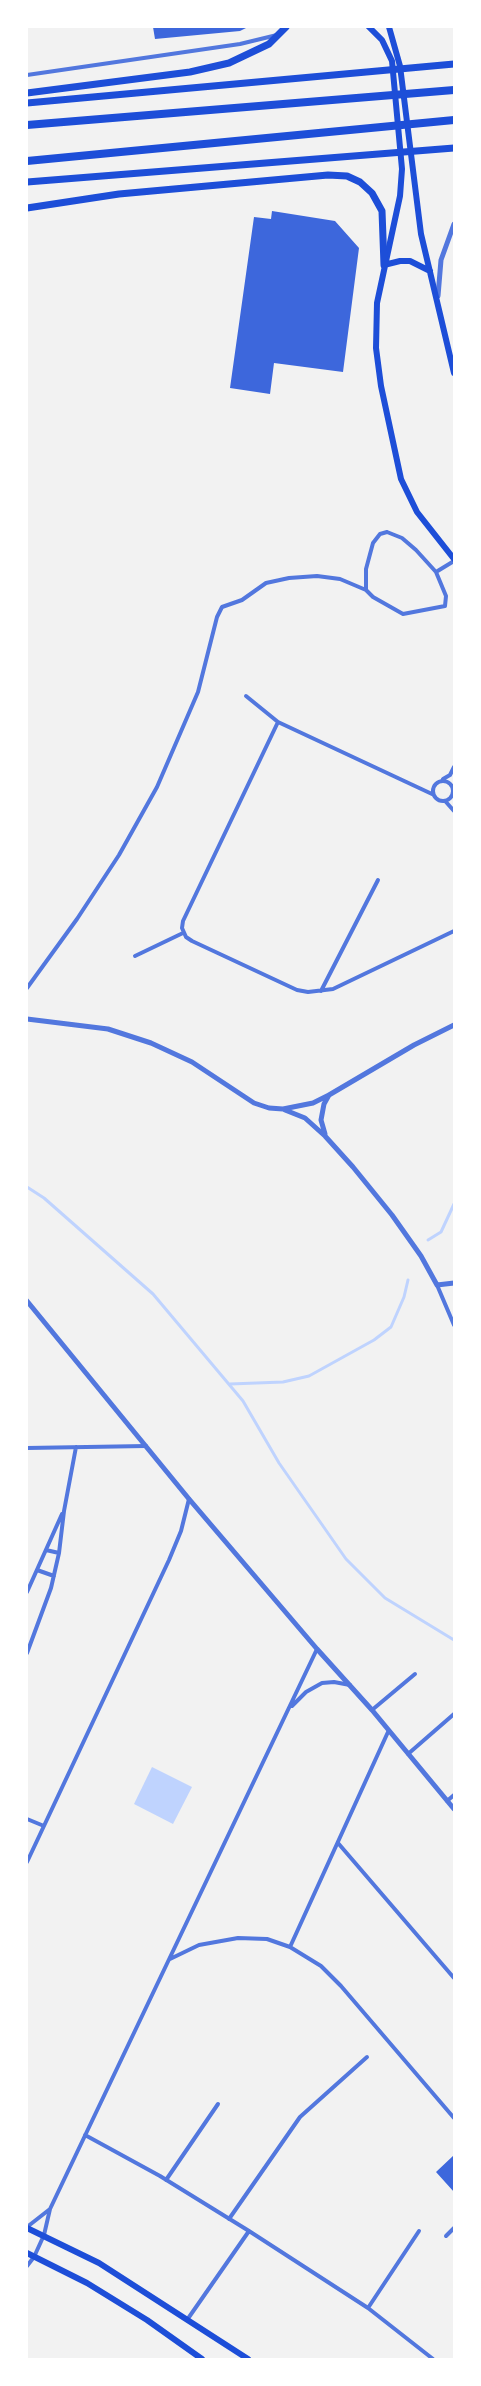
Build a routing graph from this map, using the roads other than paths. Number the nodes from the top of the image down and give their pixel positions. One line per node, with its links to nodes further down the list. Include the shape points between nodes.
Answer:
1 (286, 27): 4 (highway)
2 (369, 27): 17 (main road, via 382,40 392,61 401,143 400,196)
3 (389, 27): 18 (main road, via 400,66 417,214)
4 (281, 34): 6 (street, via 240,44); 8 (highway, via 230,63 190,72)
5 (454, 64): 9 (highway)
6 (27, 75)
7 (454, 90): 11 (highway)
8 (27, 93)
9 (27, 104)
10 (454, 120): 13 (highway)
11 (27, 126)
12 (454, 148): 14 (highway)
13 (27, 161)
14 (27, 182)
15 (27, 208): 17 (highway, via 119,194 347,176 372,193 382,211)
16 (454, 224): 19 (street, via 441,260)
17 (384, 265): 18 (main road, via 410,261); 21 (main road, via 377,303 376,348 401,479 417,512)
18 (431, 272): 19 (main road)
19 (438, 304): 20 (main road)
20 (454, 373)
21 (453, 557): 22 (street)
22 (436, 572): 23 (street, via 447,601 438,609 403,614); 23 (street, via 402,538 387,531 373,543 366,569)
23 (366, 590): 36 (street, via 340,579 289,578 266,583 242,600 222,607 198,692 156,787 119,855)
24 (246, 696): 25 (street)
25 (278, 722): 28 (street); 34 (street, via 183,921)
26 (454, 766): 27 (street, via 450,775)
27 (440, 781): 28 (street); 29 (street, via 451,784)
28 (432, 794): 30 (street)
29 (453, 796): 30 (street)
30 (446, 802): 31 (street)
31 (454, 811)
32 (378, 880): 37 (street)
33 (454, 932): 37 (street)
34 (183, 933): 35 (street); 37 (street, via 192,941 297,990)
35 (135, 956)
36 (27, 988)
37 (321, 992)
38 (27, 1019): 41 (street, via 108,1029 151,1043 192,1062 254,1103)
39 (454, 1025): 40 (street)
40 (329, 1095): 41 (street); 42 (street, via 321,1120)
41 (283, 1109): 42 (street, via 305,1118)
42 (325, 1136): 44 (street, via 392,1215)
43 (454, 1283): 44 (street)
44 (437, 1285): 46 (street)
45 (27, 1300): 47 (street)
46 (454, 1325)
47 (148, 1446): 48 (street); 50 (street)
48 (76, 1447): 49 (street); 51 (street)
49 (27, 1448)
50 (189, 1499): 57 (street); 70 (street, via 169,1560)
51 (63, 1510): 52 (street); 53 (street)
52 (46, 1550): 53 (street); 54 (street)
53 (59, 1553): 55 (street)
54 (37, 1570): 55 (street); 56 (street)
55 (54, 1576): 58 (street)
56 (27, 1592)
57 (318, 1649): 60 (street); 61 (street)
58 (27, 1653)
59 (415, 1674): 62 (street)
60 (350, 1685): 61 (street, via 322,1683); 62 (street)
61 (289, 1709): 74 (street)
62 (372, 1710): 64 (street)
63 (454, 1714): 65 (street)
64 (388, 1731): 65 (street); 71 (street)
65 (407, 1754): 67 (street)
66 (454, 1794): 67 (street)
67 (447, 1801): 68 (street)
68 (454, 1809)
69 (27, 1819): 70 (street)
70 (44, 1826): 72 (street)
71 (338, 1843): 73 (street); 75 (street)
72 (27, 1862)
73 (290, 1947): 74 (street, via 267,1939 238,1938 199,1945); 78 (street, via 321,1966 341,1986)
74 (170, 1959): 79 (street)
75 (454, 1978)
76 (367, 2057): 82 (street, via 300,2118)
77 (218, 2104): 80 (street)
78 (454, 2118)
79 (86, 2135): 80 (street); 81 (street)
80 (166, 2180): 82 (street)
81 (50, 2209): 83 (street); 87 (street)
82 (229, 2219): 85 (street)
83 (27, 2227): 87 (main road)
84 (454, 2228): 88 (street)
85 (249, 2231): 92 (street); 93 (street)
86 (419, 2231): 92 (street)
87 (44, 2235): 90 (street); 93 (main road, via 99,2263)
88 (446, 2236)
89 (27, 2253): 90 (main road)
90 (34, 2257): 91 (street); 94 (main road, via 87,2283)
91 (27, 2266)
92 (368, 2308): 96 (street)
93 (187, 2320): 95 (main road)
94 (202, 2359)
95 (247, 2359)
96 (434, 2359)

